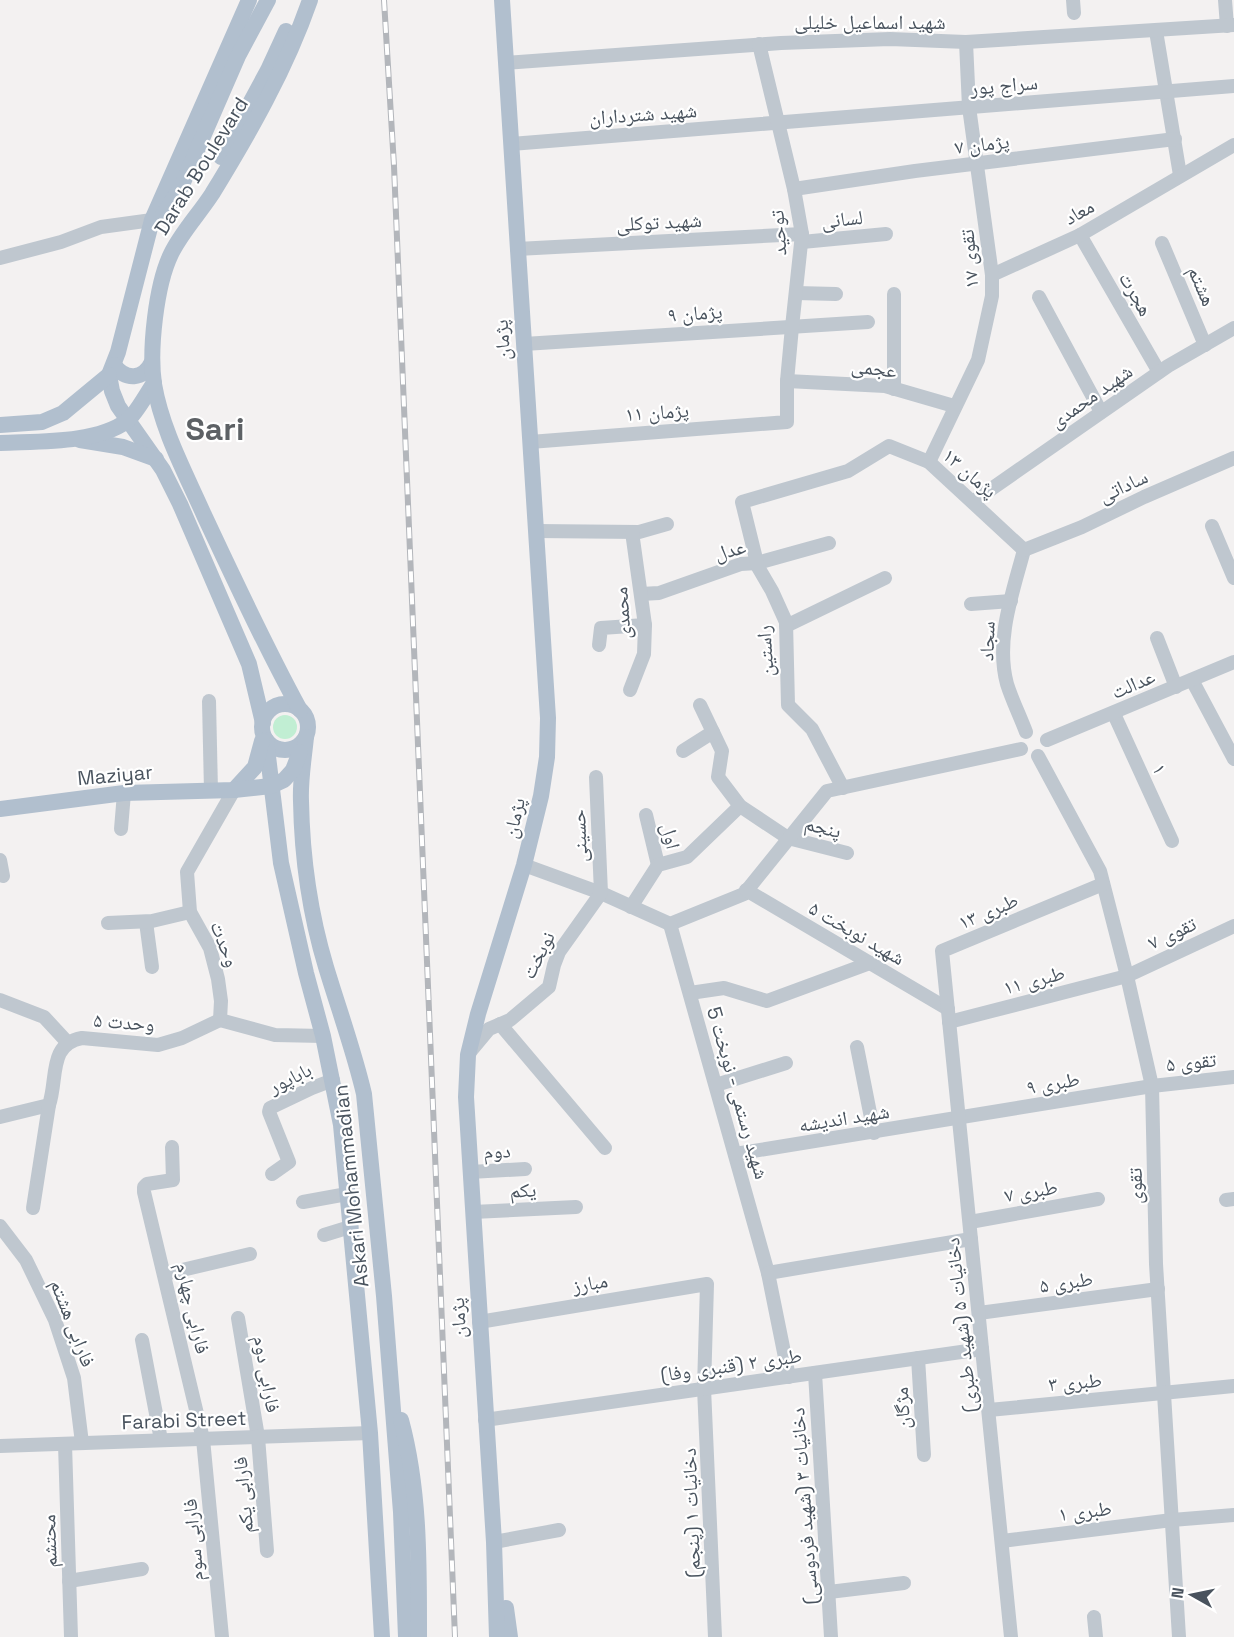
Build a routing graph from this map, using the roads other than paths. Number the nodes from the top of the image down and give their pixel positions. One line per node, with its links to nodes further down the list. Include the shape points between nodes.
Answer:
1 (249, 0): 22 (main road, Darab Boulevard)
2 (268, 0): 26 (main road, via 238,56 181,187)
3 (300, 0): 29 (main road, via 268,70)
4 (310, 0): 29 (main road, Darab Boulevard, via 279,76 211,196)
5 (501, 0): 11 (main road, پژمان)
6 (1225, 0): 7 (street)
7 (1231, 26): 8 (street, شهید اسماعیل خلیلی)
8 (1156, 31): 9 (street, شهید اسماعیل خلیلی); 13 (street)
9 (966, 42): 10 (street, شهید اسماعیل خلیلی, via 890,39); 14 (street, تقوی ۱۷)
10 (759, 44): 11 (street, شهید اسماعیل خلیلی); 15 (street, توحید)
11 (506, 63): 17 (main road, پژمان)
12 (1234, 86): 13 (street, سراج پور)
13 (1165, 92): 14 (street, سراج پور); 16 (street)
14 (969, 107): 15 (street, سراج پور); 19 (street, تقوی ۱۷)
15 (778, 123): 17 (street, شهید شترداران); 21 (street, توحید)
16 (1175, 139): 19 (street, پژمان ۷); 20 (street)
17 (511, 144): 28 (main road, پژمان)
18 (1234, 145): 20 (street, معاد)
19 (978, 164): 21 (street, پژمان ۷); 31 (street, تقوی ۱۷)
20 (1180, 175): 24 (street, معاد)
21 (794, 189): 25 (street, توحید)
22 (152, 220): 26 (main road, Darab Boulevard); 30 (street, via 101,227)
23 (886, 234): 25 (street, لسانی)
24 (1080, 235): 31 (street, معاد); 43 (street, هجرت)
25 (802, 238): 28 (street, شهید توکلی); 32 (street, توحید)
26 (145, 243): 42 (main road, Darab Boulevard)
27 (1162, 243): 40 (street, هشتم)
28 (518, 249): 39 (main road, پژمان)
29 (171, 254): 41 (main road, Darab Boulevard, via 161,283)
30 (0, 258)
31 (992, 275): 47 (street, تقوی ۱۷, via 992,296 978,360)
32 (796, 293): 33 (street); 37 (street, توحید)
33 (836, 294)
34 (894, 294): 46 (street)
35 (1039, 297): 48 (street)
36 (868, 322): 37 (street, پژمان ۹)
37 (792, 327): 39 (street, پژمان ۹); 44 (street, توحید)
38 (1234, 328): 40 (street, شهید محمدی)
39 (524, 344): 53 (main road, پژمان)
40 (1205, 345): 43 (street, شهید محمدی)
41 (152, 362): 42 (main road, via 142,375 134,377); 45 (main road, Darab Boulevard)
42 (112, 370): 49 (main road, Askari Mohammadian, via 112,391); 51 (main road, via 63,413 42,423)
43 (1159, 372): 48 (street, شهید محمدی)
44 (787, 381): 46 (street, عجمی); 50 (street, توحید)
45 (154, 383): 49 (main road); 82 (main road, Darab Boulevard, via 166,430 256,627)
46 (894, 389): 47 (street, عجمی)
47 (954, 406): 57 (street, تقوی ۱۷)
48 (1101, 412): 58 (street, شهید محمدی)
49 (128, 420): 52 (main road); 55 (main road, Askari Mohammadian)
50 (787, 422): 53 (street, پژمان ۱۱)
51 (0, 425)
52 (73, 439): 54 (main road); 55 (main road, via 123,447)
53 (530, 442): 62 (main road, پژمان)
54 (0, 443)
55 (156, 459): 84 (main road, Askari Mohammadian, via 180,504 249,664)
56 (1234, 459): 65 (street, ساداتی)
57 (929, 462): 58 (street, پژمان ۱۳); 59 (street, پژمان ۱۳, via 889,446 848,471)
58 (974, 501): 65 (street, پژمان ۱۳)
59 (742, 502): 66 (street, راستین)
60 (667, 525): 63 (street)
61 (1212, 526): 67 (street)
62 (536, 531): 63 (street); 107 (main road, پژمان, via 547,757)
63 (632, 532): 69 (street, محمدی)
64 (828, 543): 66 (street, عدل)
65 (1027, 549): 70 (street, سجاد)
66 (757, 563): 69 (street, عدل, via 741,564 659,594); 73 (street, راستین)
67 (1234, 578)
68 (885, 579): 73 (street)
69 (641, 594): 72 (street, محمدی)
70 (1011, 601): 71 (street); 86 (street, سجاد, via 1004,659 1007,682)
71 (971, 604)
72 (645, 625): 75 (street, via 601,628); 79 (street, محمدی, via 644,654)
73 (786, 626): 95 (street, راستین, via 788,705 812,729)
74 (1157, 638): 78 (street)
75 (599, 645)
76 (1234, 662): 77 (street, عدالت)
77 (1192, 680): 78 (street, عدالت); 92 (street)
78 (1176, 687): 83 (street, عدالت)
79 (630, 690)
80 (209, 701): 97 (street)
81 (700, 705): 85 (street)
82 (300, 710): 84 (main road, via 278,705 268,712); 87 (main road, via 308,726)
83 (1114, 714): 88 (street, عدالت); 104 (street, ۱)
84 (264, 732): 87 (main road, via 275,748 282,750 290,750); 94 (main road, Askari Mohammadian); 96 (main road, via 255,767)
85 (713, 732): 90 (street); 99 (street, via 722,751 718,777)
86 (1026, 732): 88 (street, via 1039,731); 89 (street)
87 (304, 740): 94 (main road, via 293,770); 170 (main road, Askari Mohammadian, via 300,799 306,874 325,966 364,1094)
88 (1047, 740): 91 (street, via 1047,747)
89 (1021, 749): 91 (street, via 1032,757); 95 (street)
90 (683, 751)
91 (1038, 756): 110 (street, تقوی, via 1100,871)
92 (1234, 759)
93 (596, 777): 112 (street, حسینی)
94 (271, 786): 96 (main road, Maziyar); 127 (main road, Askari Mohammadian, via 282,864)
95 (843, 788): 103 (street, via 827,791)
96 (234, 790): 97 (main road, Maziyar); 114 (street, وحدت, via 188,872)
97 (211, 791): 98 (main road, Maziyar)
98 (124, 793): 100 (main road, Maziyar); 102 (street)
99 (740, 806): 103 (street); 108 (street, via 687,857)
100 (0, 809)
101 (646, 815): 108 (street, اول)
102 (121, 829)
103 (788, 838): 105 (street, پنجم); 111 (street)
104 (1172, 841)
105 (848, 853)
106 (0, 860): 109 (street)
107 (524, 865): 112 (street); 130 (main road, پژمان)
108 (658, 865): 113 (street)
109 (3, 876)
110 (1103, 884): 121 (street, تقوی); 124 (street, طبری ۱۳, via 942,951)
111 (746, 890): 117 (street); 119 (street, شهید نوبخت ۵)
112 (601, 893): 113 (street); 126 (street, نوبخت, via 560,952 549,987)
113 (631, 906): 117 (street)
114 (190, 912): 115 (street); 125 (street, وحدت, via 210,948 218,979)
115 (146, 922): 116 (street); 120 (street)
116 (108, 923)
117 (670, 924): 122 (street, شهید رستمی - نوبخت 5)
118 (1234, 926): 121 (street, تقوی ۷)
119 (870, 963): 122 (street, via 767,1001 724,988); 124 (street, شهید نوبخت ۵)
120 (153, 967)
121 (1127, 975): 124 (street, طبری ۱۱); 135 (street, تقوی)
122 (690, 993): 134 (street, شهید رستمی - نوبخت 5)
123 (0, 1000): 128 (street, via 44,1017)
124 (949, 1015): 138 (street, دخانیات ۵ (شهید طبری))
125 (220, 1020): 127 (street, via 275,1035); 128 (street, وحدت ۵, via 158,1045 82,1038)
126 (500, 1024): 130 (street, نوبخت, via 489,1029); 141 (street)
127 (323, 1036): 133 (main road, Askari Mohammadian)
128 (68, 1043): 136 (street, وحدت ۵, via 58,1053)
129 (857, 1047): 139 (street)
130 (468, 1054): 144 (main road, پژمان)
131 (786, 1063): 134 (street)
132 (1234, 1077): 135 (street, تقوی ۵)
133 (333, 1080): 145 (street, باباپور, via 270,1108 289,1162); 146 (main road, Askari Mohammadian)
134 (716, 1085): 142 (street, شهید رستمی - نوبخت 5)
135 (1152, 1086): 138 (street, طبری ۹); 161 (street, تقوی)
136 (49, 1105): 137 (street); 150 (street, وحدت ۵)
137 (0, 1117)
138 (959, 1119): 139 (street, شهید اندیشه); 152 (street, دخانیات ۵ (شهید طبری))
139 (874, 1133): 142 (street, شهید اندیشه)
140 (172, 1148): 159 (street, فارابی چهارم, via 173,1180 144,1187)
141 (605, 1148)
142 (735, 1154): 158 (street, شهید رستمی - نوبخت 5)
143 (525, 1169): 144 (street, دوم)
144 (470, 1172): 151 (main road, پژمان)
145 (272, 1174)
146 (347, 1194): 148 (street); 154 (main road, Askari Mohammadian)
147 (1098, 1199): 152 (street, طبری ۷)
148 (303, 1202)
149 (576, 1207): 151 (street, یکم)
150 (33, 1208)
151 (473, 1212): 164 (main road, پژمان)
152 (970, 1222): 156 (street, دخانیات ۵ (شهید طبری))
153 (0, 1226): 181 (street, فارابی هشتم, via 26,1260 55,1320 74,1378)
154 (350, 1227): 155 (street); 176 (main road, Askari Mohammadian)
155 (324, 1235)
156 (971, 1239): 158 (street); 162 (street, دخانیات ۵ (شهید طبری))
157 (250, 1254): 159 (street)
158 (768, 1273): 169 (street, شهید رستمی - نوبخت 5)
159 (165, 1274): 179 (street, فارابی چهارم)
160 (706, 1284): 164 (street, مبارز); 172 (street, دخانیات ۱ (پنجم))
161 (1158, 1289): 162 (street, طبری ۵); 173 (street, تقوی)
162 (979, 1313): 166 (street, دخانیات ۵ (شهید طبری))
163 (238, 1318): 178 (street, فارابی دوم)
164 (479, 1322): 175 (main road, پژمان)
165 (142, 1340): 180 (street)
166 (982, 1349): 167 (street, طبری ۲ (قنبری وفا)); 174 (street, دخانیات ۵ (شهید طبری))
167 (918, 1358): 168 (street, طبری ۲ (قنبری وفا)); 184 (street, مژگان)
168 (815, 1373): 169 (street, طبری ۲ (قنبری وفا)); 195 (street, دخانیات ۳ (شهید فردوسی))
169 (789, 1377): 172 (street, طبری ۲ (قنبری وفا))
170 (391, 1384): 177 (main road, Askari Mohammadian); 202 (main road, via 412,1475)
171 (1234, 1386): 173 (street, طبری ۳)
172 (704, 1389): 175 (street, طبری ۲ (قنبری وفا)); 205 (street, دخانیات ۱ (پنجم))
173 (1164, 1394): 174 (street, طبری ۳); 187 (street, تقوی)
174 (989, 1410): 189 (street, دخانیات ۵ (شهید طبری))
175 (485, 1420): 190 (main road, پژمان)
176 (370, 1433): 177 (main road); 178 (street, Farabi Street); 199 (main road, Askari Mohammadian)
177 (394, 1433): 185 (main road, Askari Mohammadian)
178 (258, 1437): 179 (street, Farabi Street); 191 (street, فارابی یکم)
179 (203, 1439): 180 (street, Farabi Street); 198 (street, فارابی سوم)
180 (160, 1440): 181 (street, Farabi Street)
181 (82, 1443): 182 (street, Farabi Street)
182 (65, 1444): 183 (street, Farabi Street); 193 (street, محتشم)
183 (0, 1446)
184 (924, 1455)
185 (401, 1512): 200 (main road, Askari Mohammadian); 201 (main road, via 409,1535)
186 (1234, 1515): 187 (street, طبری ۱)
187 (1172, 1520): 189 (street, طبری ۱); 209 (street, تقوی)
188 (559, 1530): 190 (street)
189 (1002, 1541): 207 (street, دخانیات ۵ (شهید طبری))
190 (494, 1548): 203 (main road, پژمان); 204 (main road, via 502,1570)
191 (267, 1551)
192 (142, 1569): 193 (street)
193 (69, 1581): 197 (street, محتشم)
194 (904, 1583): 195 (street)
195 (830, 1592): 206 (street, دخانیات ۳ (شهید فردوسی))
196 (1094, 1617): 208 (street)
197 (71, 1637)
198 (222, 1637)
199 (382, 1637)
200 (406, 1637)
201 (413, 1637)
202 (419, 1637)
203 (497, 1637)
204 (510, 1637)
205 (715, 1637)
206 (831, 1637)
207 (1011, 1637)
208 (1096, 1637)
209 (1179, 1637)

